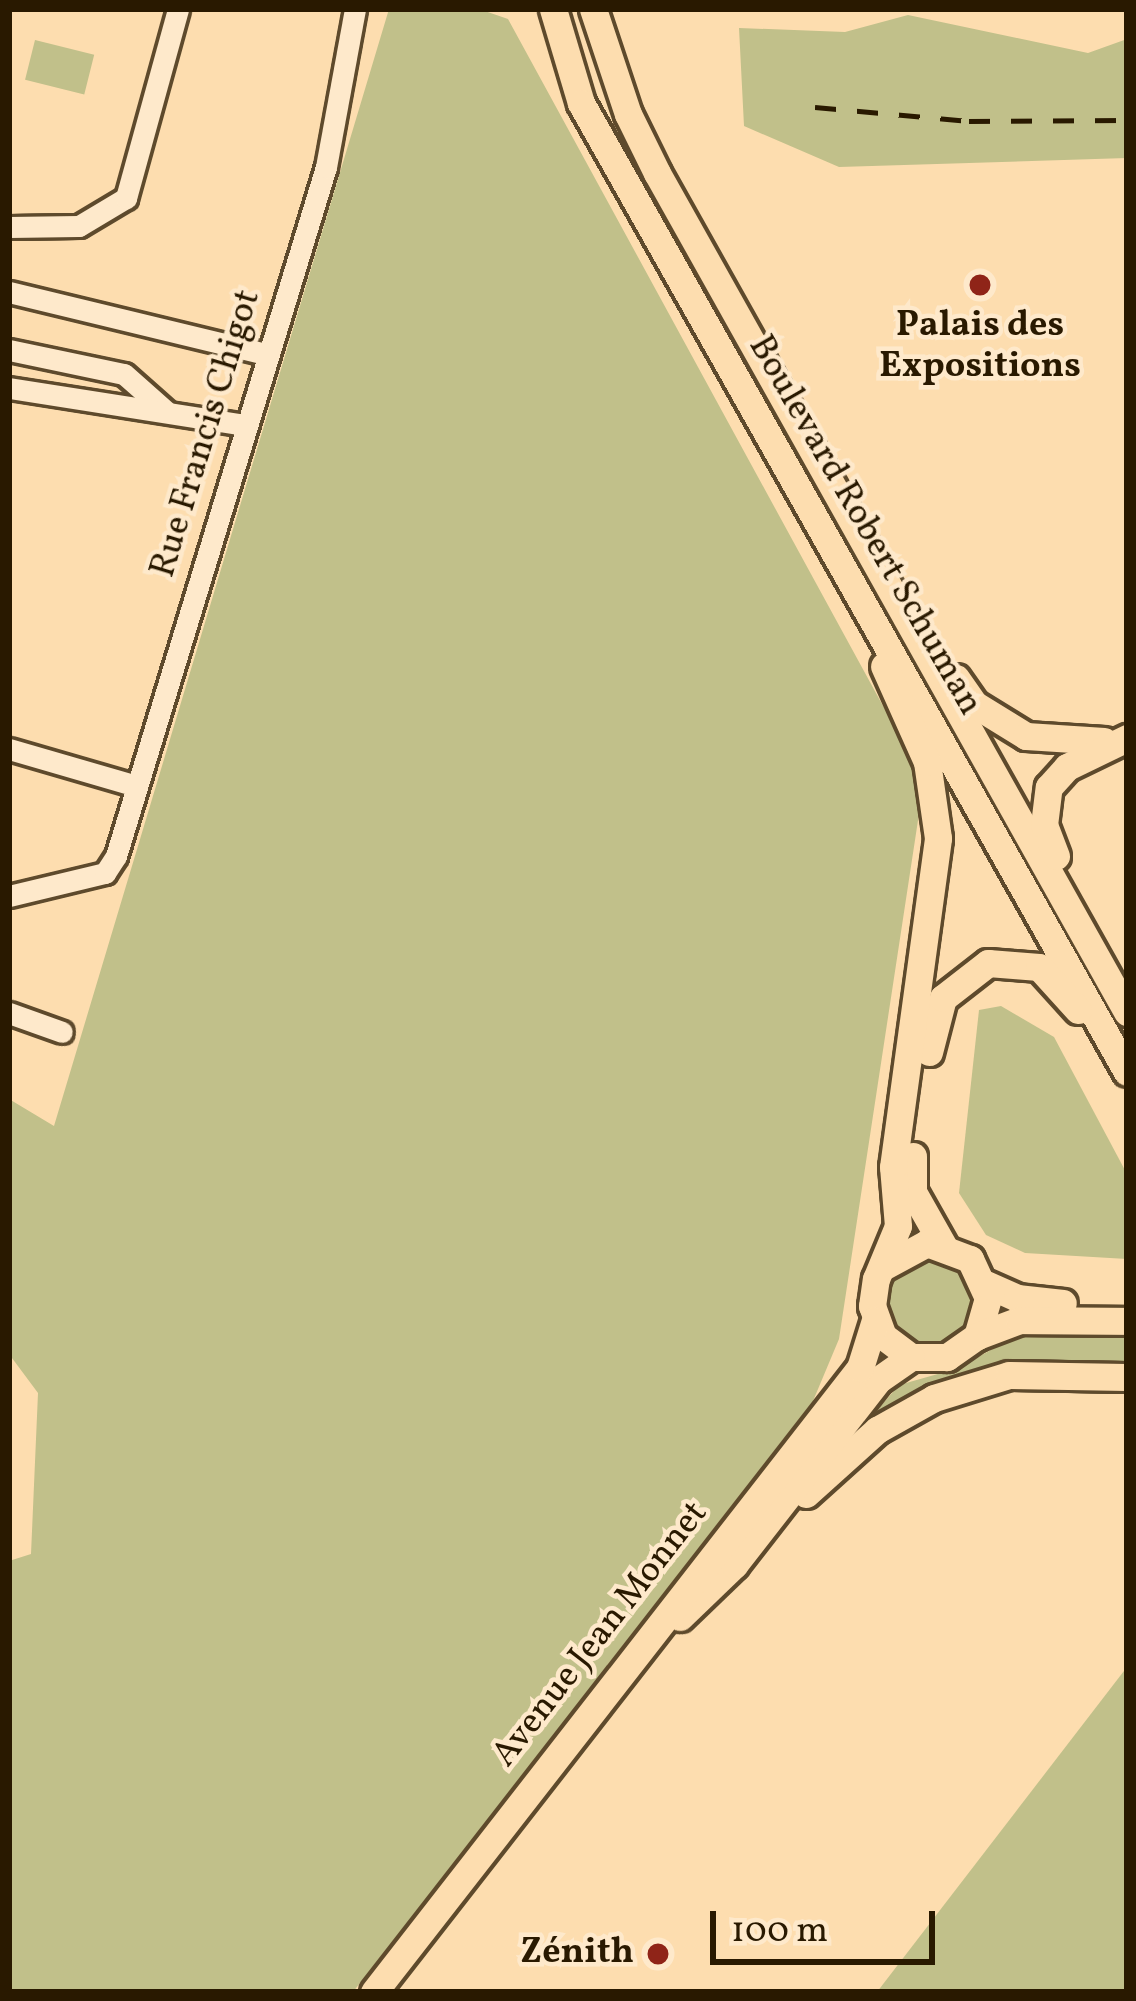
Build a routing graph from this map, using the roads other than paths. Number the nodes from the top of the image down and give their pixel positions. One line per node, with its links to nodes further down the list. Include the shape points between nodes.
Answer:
1 (178, 9): 5 (street, via 126,198 79,226)
2 (356, 9): 8 (street, Rue Francis Chigot, via 326,167)
3 (553, 9): 12 (main road, Boulevard Robert Schuman, via 581,103)
4 (593, 9): 13 (main road, Boulevard Robert Schuman, via 657,173)
5 (9, 227)
6 (9, 292): 8 (street)
7 (9, 350): 10 (street, via 124,374)
8 (266, 354): 11 (street, Rue Francis Chigot)
9 (9, 388): 10 (street)
10 (166, 411): 11 (street)
11 (244, 425): 16 (street, Rue Francis Chigot)
12 (815, 514): 22 (main road, Boulevard Robert Schuman); 24 (main road, via 927,762 938,838 895,1155 898,1226)
13 (891, 590): 14 (main road, via 974,704 999,722 1069,745); 19 (main road, Boulevard Robert Schuman)
14 (1126, 738): 18 (main road, via 1067,767 1043,810 1047,840)
15 (9, 749): 16 (street)
16 (134, 785): 17 (street, Rue Francis Chigot, via 105,873)
17 (9, 896)
18 (1127, 999)
19 (1127, 1012)
20 (9, 1013): 21 (street)
21 (62, 1032)
22 (1127, 1075): 23 (main road, via 1040,967 988,963 959,978 933,1024 912,1162 913,1192)
23 (944, 1245): 24 (main road, via 910,1247); 25 (main road, via 970,1259)
24 (884, 1267): 27 (main road, via 872,1292)
25 (986, 1284): 26 (main road, via 1030,1301); 29 (main road)
26 (1127, 1304)
27 (875, 1320): 30 (main road); 33 (main road, Avenue Jean Monnet, via 860,1368)
28 (1127, 1321): 29 (main road, via 1020,1320)
29 (977, 1336): 30 (main road, via 947,1357)
30 (911, 1357): 32 (main road, Avenue Jean Monnet, via 878,1380)
31 (1127, 1377): 32 (main road, via 1009,1375 934,1397 877,1430)
32 (734, 1565): 34 (main road, Avenue Jean Monnet, via 639,1661)
33 (374, 1992)
34 (388, 1992)

